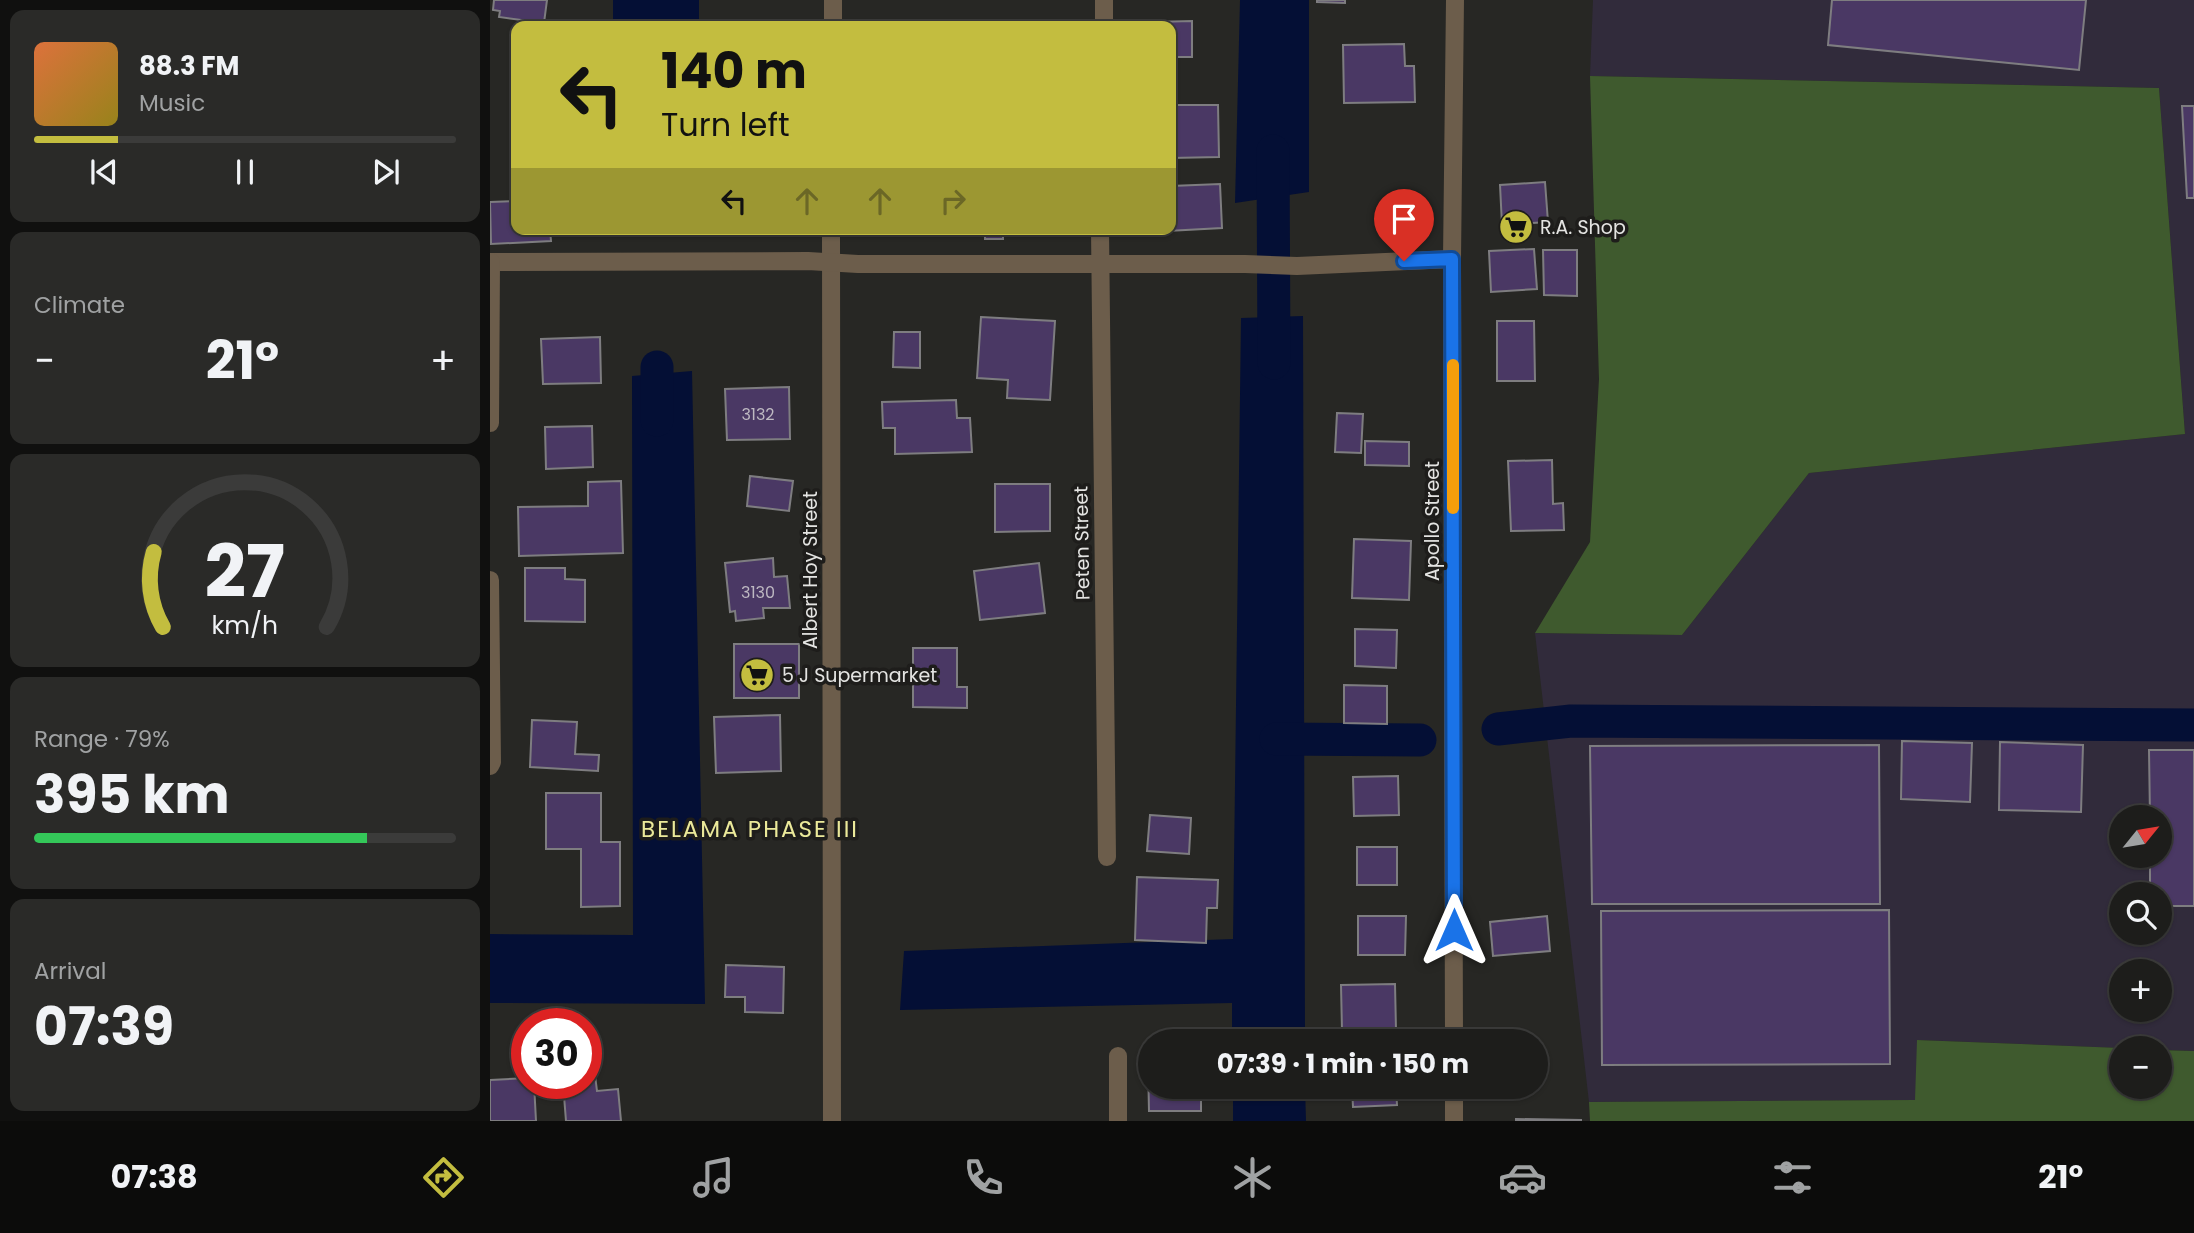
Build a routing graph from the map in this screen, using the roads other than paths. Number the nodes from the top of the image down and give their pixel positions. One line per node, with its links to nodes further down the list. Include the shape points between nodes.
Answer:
1 (833, 0): 4 (street)
2 (1104, 0): 5 (street)
3 (1455, 0): 8 (street, Apollo Street)
4 (833, 21)
5 (1104, 21)
6 (831, 235): 9 (street, Albert Hoy Street)
7 (1100, 235): 11 (street, Peten Street)
8 (1452, 259): 11 (street, via 1297,266); 16 (street, Apollo Street)
9 (831, 261): 10 (street); 11 (street); 19 (street, Albert Hoy Street)
10 (490, 262): 12 (street)
11 (1099, 264): 15 (street, Peten Street)
12 (490, 423)
13 (490, 580): 14 (street)
14 (490, 766)
15 (1107, 857)
16 (1454, 1029)
17 (1118, 1056): 20 (street)
18 (1454, 1099): 21 (street)
19 (832, 1121)
20 (1118, 1121)
21 (1454, 1121)

